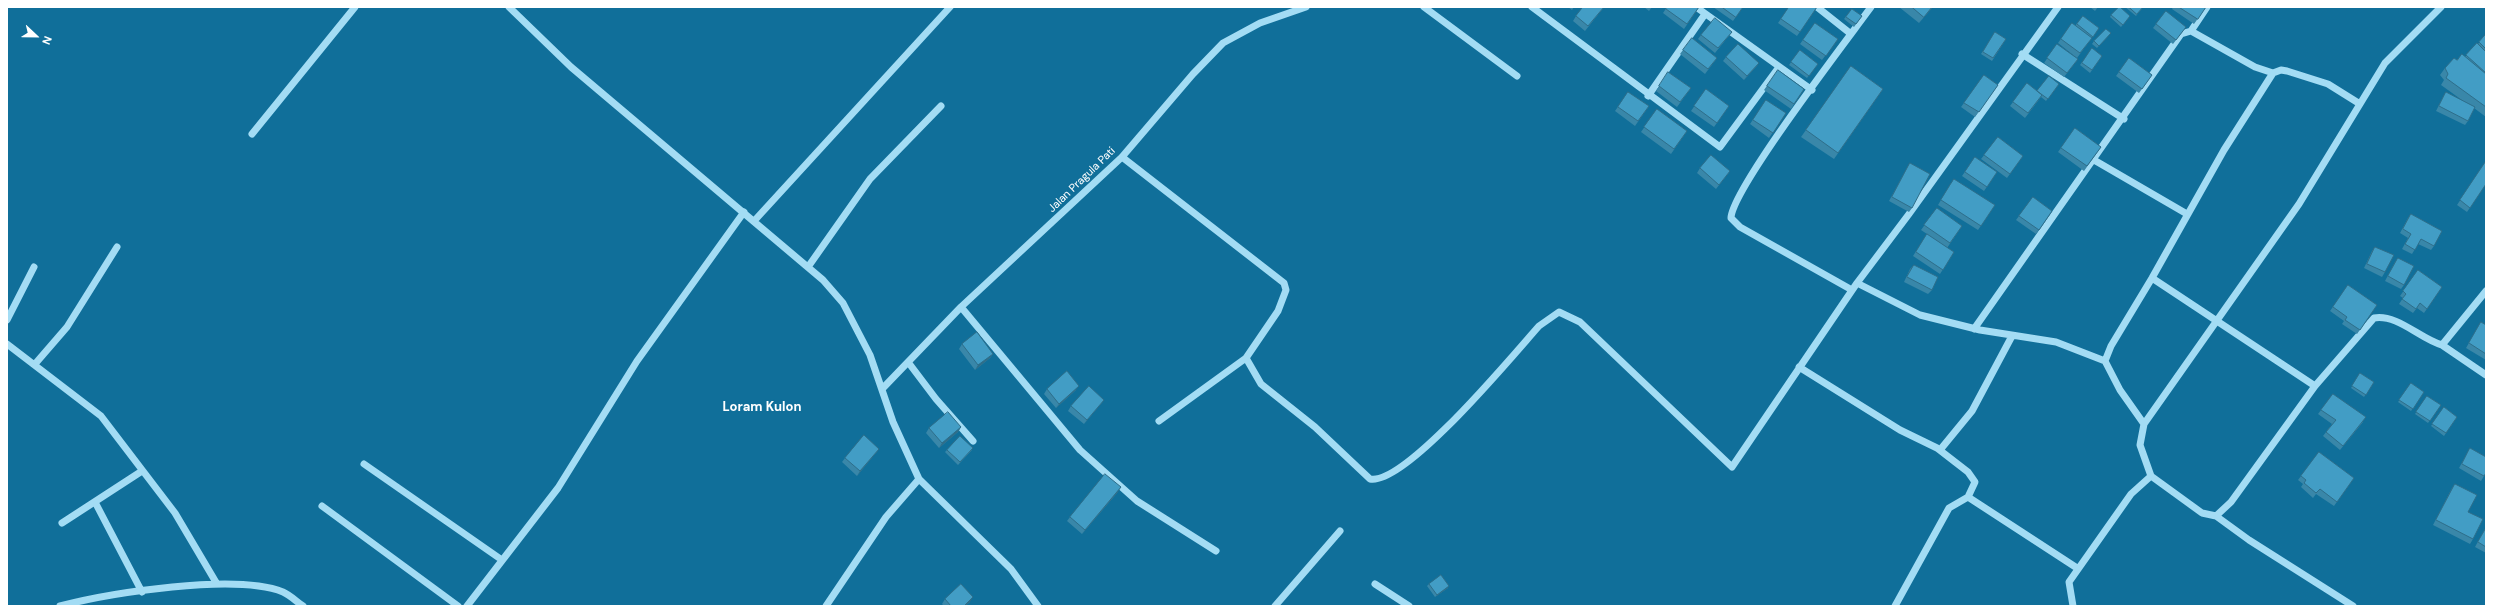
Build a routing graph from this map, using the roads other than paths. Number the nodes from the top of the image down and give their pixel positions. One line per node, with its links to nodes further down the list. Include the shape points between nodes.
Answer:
1 (355, 7): 25 (street)
2 (509, 7): 28 (street, via 571,67)
3 (950, 7): 30 (street)
4 (1306, 7): 26 (street, Jalan Pragula Pati, via 1260,23 1224,43)
5 (1424, 7): 19 (street)
6 (1532, 7): 21 (street)
7 (1696, 7): 13 (street)
8 (1817, 7): 15 (street)
9 (1871, 7): 15 (street)
10 (2058, 7): 16 (street)
11 (2207, 7): 14 (street)
12 (2441, 7): 22 (street, via 2385,63)
13 (1705, 14): 17 (street); 21 (street)
14 (2191, 31): 18 (street, via 2255,67); 24 (street, via 2181,34)
15 (1851, 34): 20 (street)
16 (2022, 54): 24 (street); 35 (street)
17 (1779, 67): 20 (street); 21 (street, via 1720,147)
18 (2273, 73): 22 (street, via 2288,71 2328,84); 29 (street)
19 (1517, 76)
20 (1812, 90): 36 (street, via 1752,174 1732,210 1732,218 1740,227)
21 (1648, 96)
22 (2360, 104): 40 (street, via 2299,204)
23 (941, 106): 33 (street, via 870,179)
24 (2124, 119): 27 (street)
25 (252, 134)
26 (1122, 157): 38 (street, Jalan Pragula Pati); 45 (street, via 1284,284 1286,290 1278,311)
27 (2094, 160): 29 (street); 41 (street)
28 (744, 212): 30 (street); 68 (street, via 637,361 558,488)
29 (2187, 214): 34 (street)
30 (755, 220): 33 (street)
31 (116, 247): 48 (street, via 67,327)
32 (34, 267): 39 (street)
33 (808, 267): 52 (street, via 843,303 870,355)
34 (2152, 278): 40 (street); 46 (street, via 2111,346)
35 (1857, 283): 36 (street); 41 (street, via 1920,314)
36 (1852, 290): 49 (street)
37 (2486, 291): 44 (street)
38 (961, 307): 47 (street, Jalan Pragula Pati); 67 (street, via 1080,450 1137,501)
39 (7, 320)
40 (2217, 321): 51 (street); 54 (street)
41 (1974, 329): 42 (street)
42 (2012, 336): 46 (street, via 2056,342); 56 (street, via 1972,412)
43 (7, 344): 48 (street)
44 (2442, 345): 50 (street); 51 (street, via 2430,342 2385,316 2374,318)
45 (1246, 358): 49 (street, via 1261,384 1315,426 1366,477 1376,480 1384,478 1432,443 1539,326 1559,312 1580,322 1732,467); 53 (street)
46 (2105, 361): 54 (street, via 2120,390)
47 (908, 362): 52 (street, Jalan Pragula Pati); 55 (street)
48 (35, 364): 58 (street, via 101,416)
49 (1798, 367): 56 (street, via 1900,430)
50 (2486, 375)
51 (2315, 386): 64 (street, via 2231,502)
52 (883, 388): 60 (street, via 893,422)
53 (1159, 421)
54 (2144, 424): 59 (street, via 2140,445)
55 (973, 441)
56 (1940, 450): 61 (street, via 1974,478 1975,482)
57 (364, 464): 68 (street)
58 (142, 471): 62 (street); 70 (street, via 175,513)
59 (2151, 476): 64 (street, via 2202,513); 69 (street, via 2131,494)
60 (919, 479): 77 (street, via 886,517); 78 (street, via 1012,569)
61 (1968, 497): 69 (street); 81 (street, via 1949,508)
62 (95, 502): 65 (street); 72 (street)
63 (322, 506): 75 (street)
64 (2216, 516): 83 (street, via 2248,540)
65 (62, 523)
66 (1340, 531): 79 (street)
67 (1216, 551)
68 (502, 560): 76 (street)
69 (2078, 568): 82 (street, via 2069,582)
70 (217, 584): 72 (street); 74 (street, via 250,584 284,592)
71 (1375, 584): 80 (street)
72 (142, 592): 73 (street, via 94,597)
73 (60, 606)
74 (303, 606)
75 (458, 606)
76 (467, 606)
77 (826, 606)
78 (1038, 606)
79 (1275, 606)
80 (1409, 606)
81 (1895, 606)
82 (2074, 606)
83 (2353, 606)

